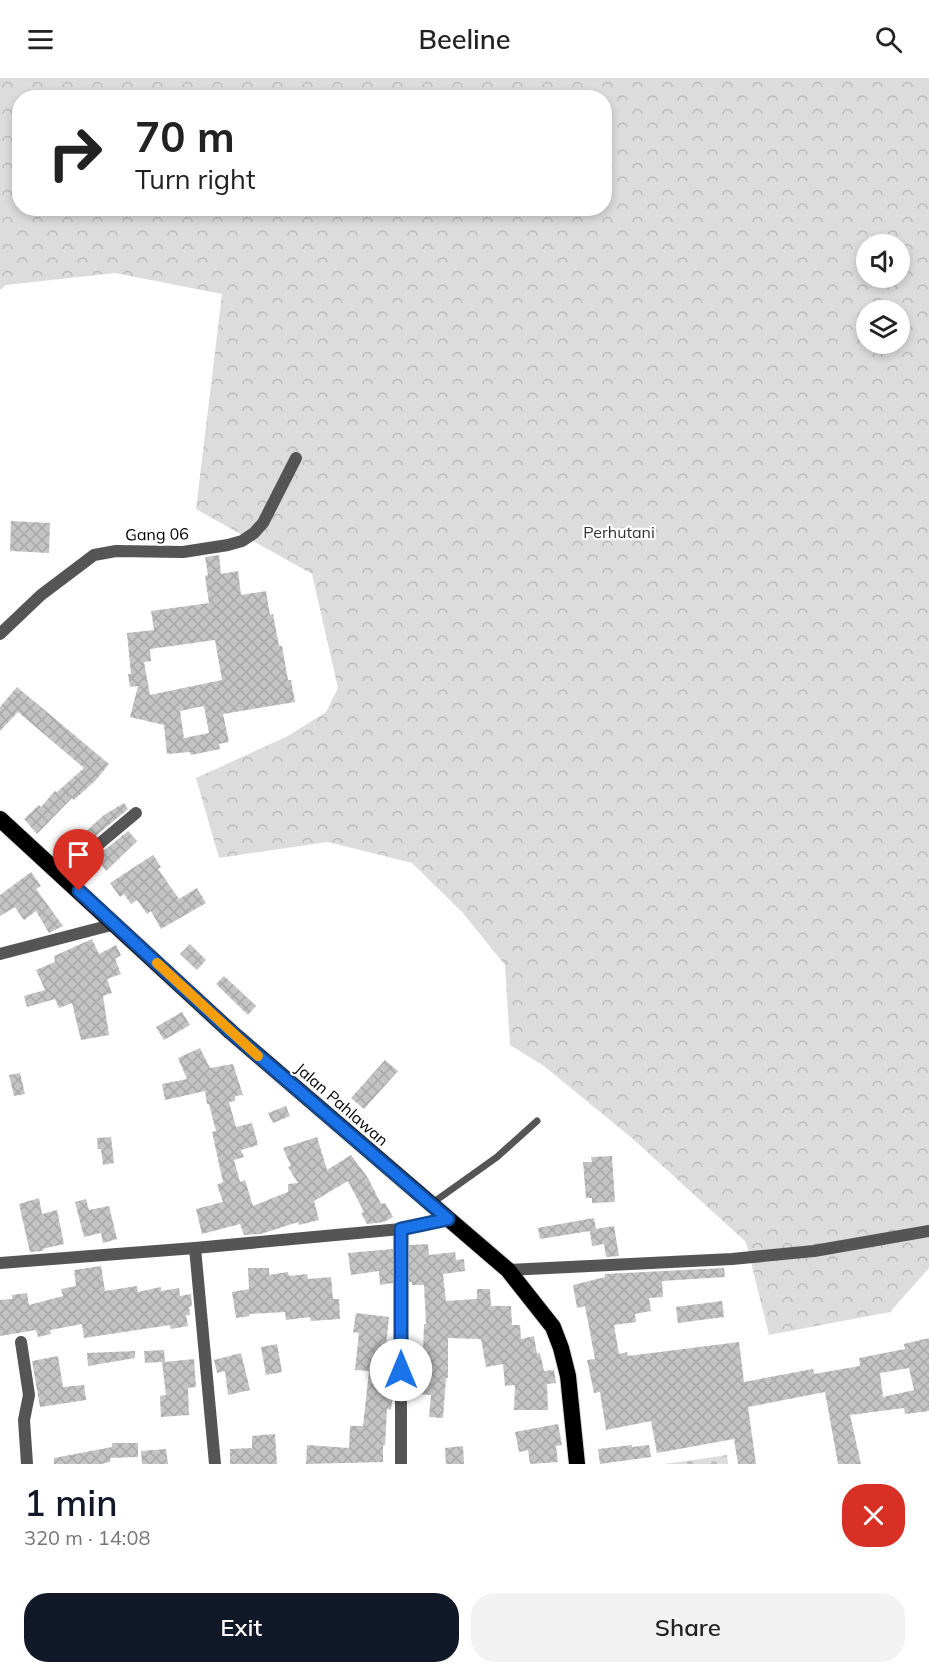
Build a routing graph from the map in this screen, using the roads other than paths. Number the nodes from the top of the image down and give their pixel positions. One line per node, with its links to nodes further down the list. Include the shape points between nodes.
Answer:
1 (296, 458): 2 (street, Gang 06, via 263,523 242,541 183,552 116,551 94,555 41,595)
2 (0, 633)
3 (135, 813): 5 (street)
4 (0, 819): 5 (highway, Jalan Pahlawan)
5 (62, 875): 6 (highway, Jalan Pahlawan)
6 (115, 924): 7 (street); 9 (highway, Jalan Pahlawan, via 231,1032)
7 (0, 954)
8 (537, 1121): 9 (lane, via 497,1157)
9 (431, 1204): 10 (highway, Jalan Pahlawan)
10 (448, 1219): 11 (street); 15 (highway, Jalan Pahlawan)
11 (401, 1229): 13 (street); 19 (street)
12 (929, 1231): 15 (street, via 814,1251 732,1259)
13 (195, 1248): 14 (street); 18 (street)
14 (0, 1263)
15 (508, 1270): 20 (highway, Jalan Pahlawan, via 554,1326 568,1376)
16 (21, 1342): 17 (street, via 29,1395 24,1420)
17 (27, 1464)
18 (215, 1464)
19 (401, 1464)
20 (577, 1464)

